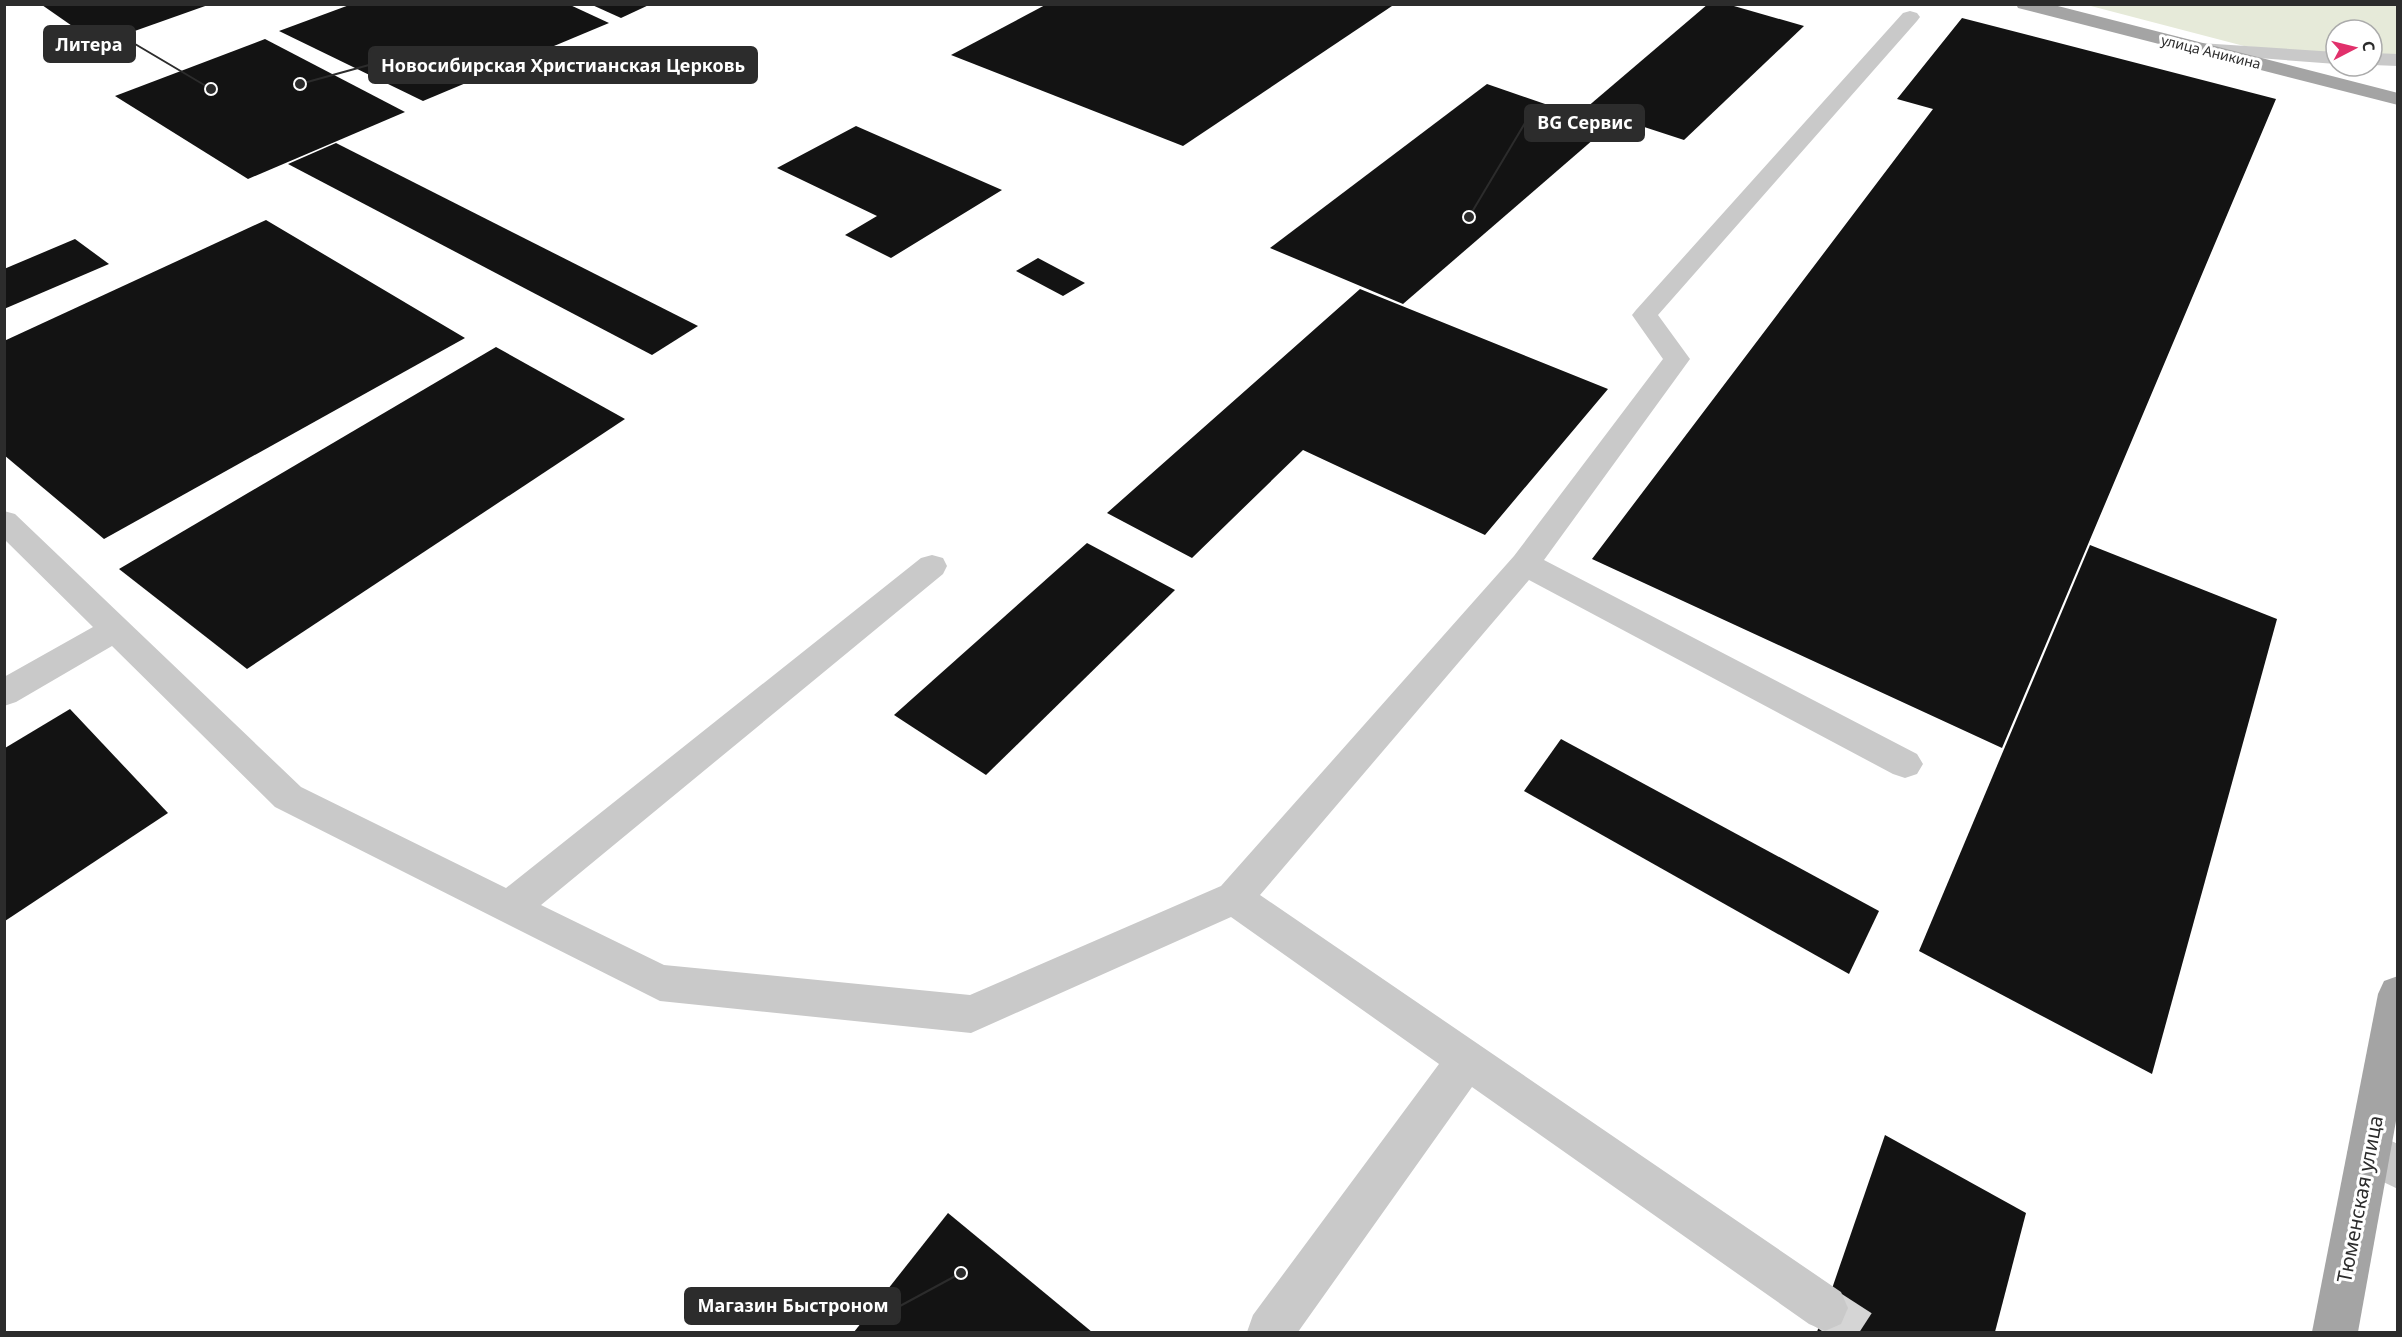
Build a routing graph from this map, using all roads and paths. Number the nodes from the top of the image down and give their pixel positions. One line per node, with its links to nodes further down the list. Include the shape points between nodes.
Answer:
1 (2025, 4): 3 (main road, улица Аникина)
2 (1910, 18): 7 (street, via 1645,315 1677,359)
3 (2200, 49): 4 (street); 5 (main road, улица Аникина)
4 (2324, 57)
5 (2397, 99)
6 (4, 521): 9 (street)
7 (1526, 564): 11 (street); 12 (street)
8 (932, 566): 13 (street)
9 (116, 629): 10 (street); 13 (street, via 288,796)
10 (4, 693)
11 (1905, 764)
12 (1234, 898): 13 (street, via 971,1014 660,983); 15 (street)
13 (509, 908)
14 (2397, 994): 16 (main road, Тюменская улица)
15 (1467, 1060): 17 (street); 18 (street)
16 (2383, 1160): 19 (main road, Тюменская улица)
17 (1825, 1308)
18 (1270, 1332)
19 (2335, 1332)

